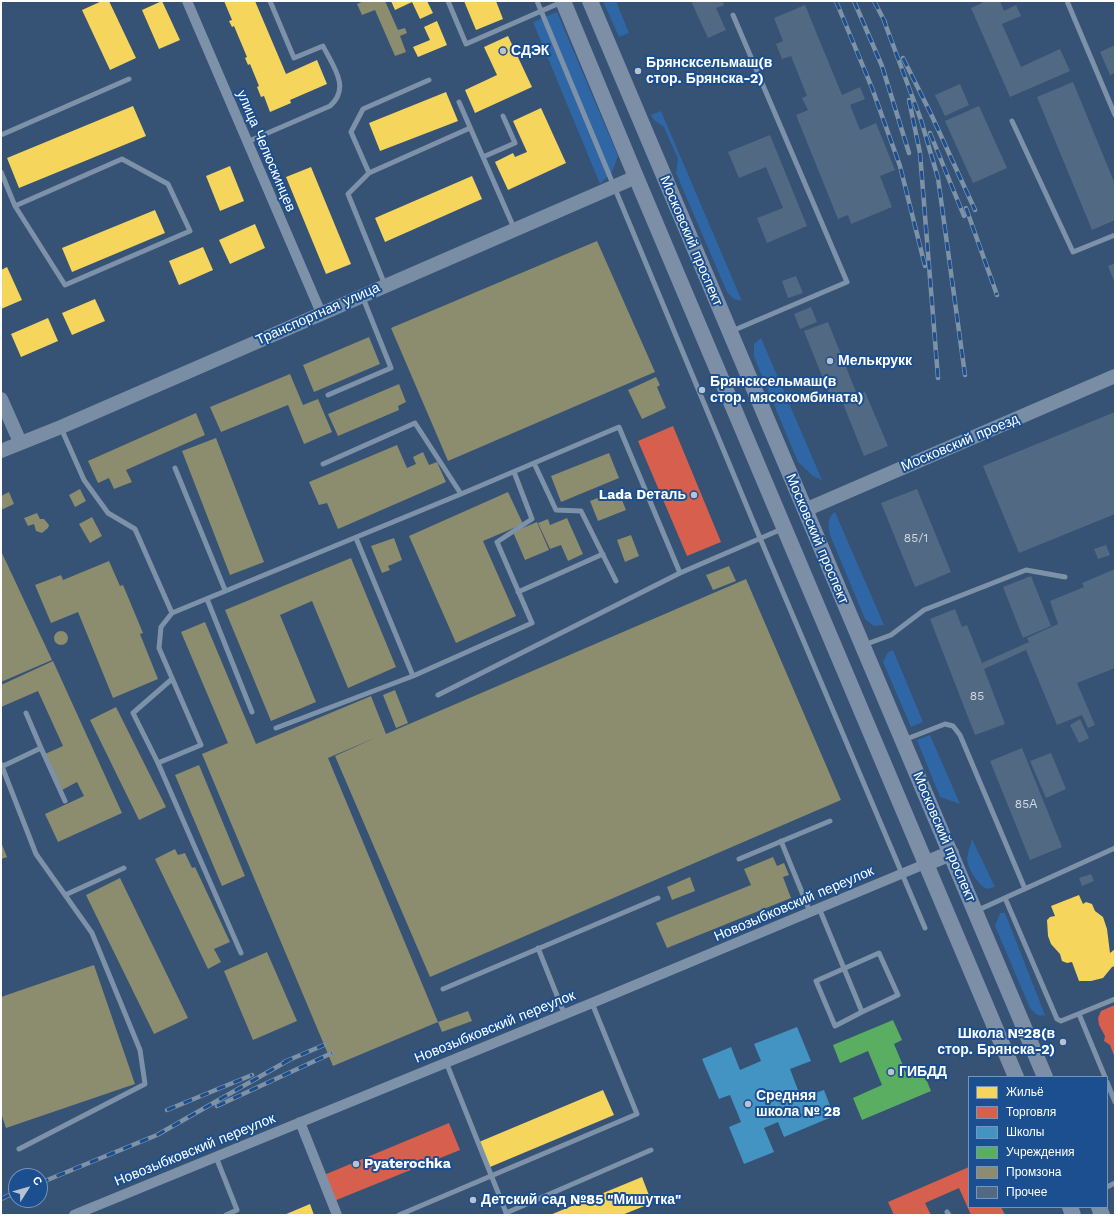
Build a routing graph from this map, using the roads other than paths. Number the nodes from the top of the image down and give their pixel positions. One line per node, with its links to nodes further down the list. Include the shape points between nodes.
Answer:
1 (186, 1): 18 (street, улица Челюскинцев)
2 (270, 1): 18 (lane, via 294,58 323,46 341,90 337,100 330,106)
3 (448, 1): 8 (lane, via 466,44)
4 (537, 1): 8 (lane)
5 (563, 1): 8 (lane); 23 (main road, Московский проспект)
6 (590, 1): 20 (main road, Московский проспект)
7 (1067, 1): 13 (lane)
8 (541, 11): 24 (lane)
9 (734, 15): 31 (lane, via 847,282)
10 (129, 79): 17 (lane)
11 (429, 80): 22 (lane, via 363,109 351,132)
12 (459, 102): 16 (lane)
13 (1115, 115)
14 (503, 116): 19 (lane, via 515,143)
15 (1012, 121): 27 (lane, via 1073,252)
16 (470, 128): 19 (lane); 22 (lane)
17 (1, 135)
18 (247, 142): 30 (street, улица Челюскинцев)
19 (482, 157): 26 (lane)
20 (660, 166): 23 (main road); 31 (main road, Московский проспект)
21 (1, 172): 25 (lane)
22 (369, 173): 28 (lane, via 348,194)
23 (636, 177): 24 (street, Транспортная улица); 44 (main road, Московский проспект)
24 (615, 186): 26 (street, Транспортная улица); 46 (lane)
25 (15, 206): 25 (lane, via 122,159 168,184 190,232 65,285)
26 (514, 229): 28 (street, Транспортная улица)
27 (1115, 235)
28 (385, 285): 29 (street, Транспортная улица)
29 (362, 295): 30 (street, Транспортная улица); 33 (lane, via 391,368)
30 (321, 313): 35 (street, Транспортная улица)
31 (730, 332): 43 (main road, Московский проспект)
32 (1115, 376): 43 (street, Московский проезд)
33 (328, 395)
34 (1, 399): 36 (street)
35 (61, 427): 36 (street, Транспортная улица); 54 (lane, via 84,480 108,513 135,529)
36 (20, 442): 37 (street, Транспортная улица)
37 (1, 451)
38 (534, 463): 41 (lane); 47 (lane, via 556,510 581,511); 48 (lane, via 619,427)
39 (323, 464): 42 (lane, via 415,423)
40 (175, 468): 51 (lane)
41 (514, 472): 42 (lane); 52 (lane, via 532,519 497,542)
42 (461, 494): 45 (lane)
43 (805, 510): 55 (main road, Московский проспект)
44 (784, 528): 46 (lane); 72 (main road, Московский проспект)
45 (356, 538): 51 (lane); 56 (lane)
46 (760, 538): 48 (lane); 74 (lane)
47 (603, 554): 50 (lane); 52 (lane)
48 (680, 573): 58 (lane)
49 (1065, 577): 55 (lane, via 1026,570 924,610 891,634)
50 (616, 581)
51 (225, 590): 53 (lane)
52 (518, 592): 56 (lane, via 532,623)
53 (206, 599): 54 (lane); 59 (lane)
54 (172, 613): 57 (lane, via 161,627 159,648)
55 (863, 645): 62 (main road, Московский проспект)
56 (413, 676): 61 (lane)
57 (172, 679): 64 (lane, via 133,713); 64 (lane, via 201,745)
58 (438, 695)
59 (252, 712)
60 (26, 713): 63 (lane)
61 (276, 728)
62 (903, 740): 70 (main road, Московский проспект); 75 (lane, via 945,724 953,726 960,735)
63 (41, 748): 65 (lane); 66 (lane)
64 (158, 763): 83 (lane)
65 (1, 766): 76 (lane, via 36,854)
66 (65, 801)
67 (830, 821): 68 (lane)
68 (781, 841): 71 (lane); 79 (lane)
69 (1115, 848): 75 (lane)
70 (951, 853): 72 (main road); 80 (main road, Московский проспект)
71 (739, 859)
72 (925, 864): 74 (street, Новозыбковский переулок); 92 (main road, Московский проспект)
73 (124, 868): 76 (lane)
74 (902, 874): 79 (street, Новозыбковский переулок); 81 (lane)
75 (1025, 889): 78 (lane)
76 (65, 895): 98 (lane, via 92,933 140,1050 145,1084)
77 (658, 898): 82 (lane)
78 (1005, 898): 80 (lane); 90 (lane, via 1057,1018 1061,1021)
79 (814, 910): 84 (lane); 87 (street, Новозыбковский переулок)
80 (975, 911): 93 (main road, Московский проспект)
81 (925, 928)
82 (538, 948): 85 (lane); 89 (lane)
83 (241, 953)
84 (844, 969): 88 (lane); 88 (lane, via 816,981 835,1026); 88 (lane, via 879,953 898,995)
85 (443, 989)
86 (1115, 999): 90 (lane)
87 (592, 1003): 89 (street, Новозыбковский переулок); 101 (lane, via 637,1114)
88 (862, 1012)
89 (564, 1013): 91 (street, Новозыбковский переулок)
90 (1078, 1014): 94 (lane)
91 (446, 1062): 97 (street, Новозыбковский переулок); 101 (lane)
92 (1016, 1076)
93 (1045, 1076)
94 (1105, 1076)
95 (1108, 1084): 96 (lane)
96 (1115, 1102)
97 (300, 1122): 100 (street, Новозыбковский переулок); 106 (street)
98 (19, 1150)
99 (651, 1150): 103 (lane)
100 (216, 1156): 102 (street, Новозыбковский переулок); 105 (lane, via 237,1210)
101 (492, 1177): 103 (lane); 107 (lane)
102 (91, 1212): 104 (street, Новозыбковский переулок)
103 (507, 1214)
104 (74, 1215)
105 (226, 1215)
106 (337, 1215)
107 (399, 1215)

